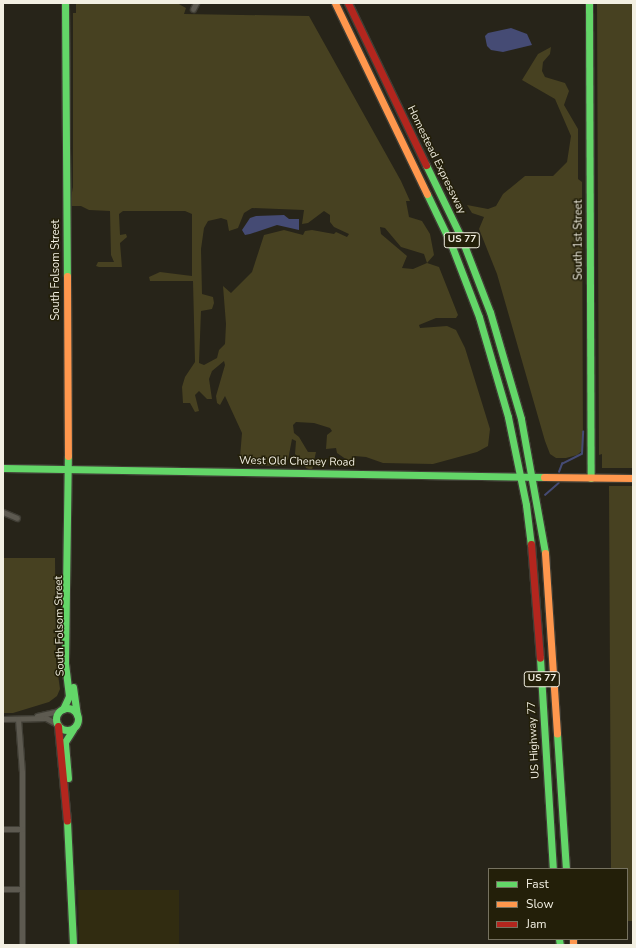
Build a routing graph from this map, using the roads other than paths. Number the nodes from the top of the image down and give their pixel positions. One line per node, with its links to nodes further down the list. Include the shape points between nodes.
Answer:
1 (65, 3): 8 (main road, South Folsom Street)
2 (196, 3): 6 (street)
3 (335, 3): 9 (main road, Homestead Expressway / US 77, via 436,211 465,278 501,390)
4 (348, 3): 10 (main road, Homestead Expressway / US 77, via 435,181 476,274 511,382)
5 (589, 3): 11 (main road, South 1st Street)
6 (193, 9)
7 (3, 468): 8 (main road, West Old Cheney Road)
8 (68, 468): 9 (main road, West Old Cheney Road); 16 (main road, South Folsom Street)
9 (521, 476): 10 (main road, West Old Cheney Road); 13 (main road, Homestead Expressway / US 77)
10 (533, 477): 11 (main road, West Old Cheney Road); 28 (main road, Homestead Expressway / US 77, via 549,592)
11 (591, 478): 12 (main road, West Old Cheney Road)
12 (633, 478)
13 (523, 490): 27 (main road, US Highway 77 / US 77, via 537,606)
14 (3, 512): 15 (street)
15 (17, 518)
16 (67, 537): 17 (main road, South Folsom Street, via 65,662 69,696); 18 (main road, South Folsom Street, via 70,556 70,666)
17 (62, 710): 18 (main road, via 73,710); 19 (street); 22 (main road, via 56,718)
18 (77, 715): 23 (main road, via 78,722)
19 (34, 717): 21 (street); 22 (street, via 48,718)
20 (3, 719): 21 (street)
21 (18, 719): 26 (street, via 22,772)
22 (58, 725): 23 (main road, via 67,730); 24 (main road)
23 (74, 728): 24 (main road, via 66,742)
24 (66, 790): 32 (main road)
25 (3, 829): 26 (street)
26 (22, 829): 30 (street)
27 (553, 868)
28 (566, 868)
29 (3, 889): 30 (street)
30 (22, 889): 31 (street)
31 (22, 945)
32 (73, 945)

